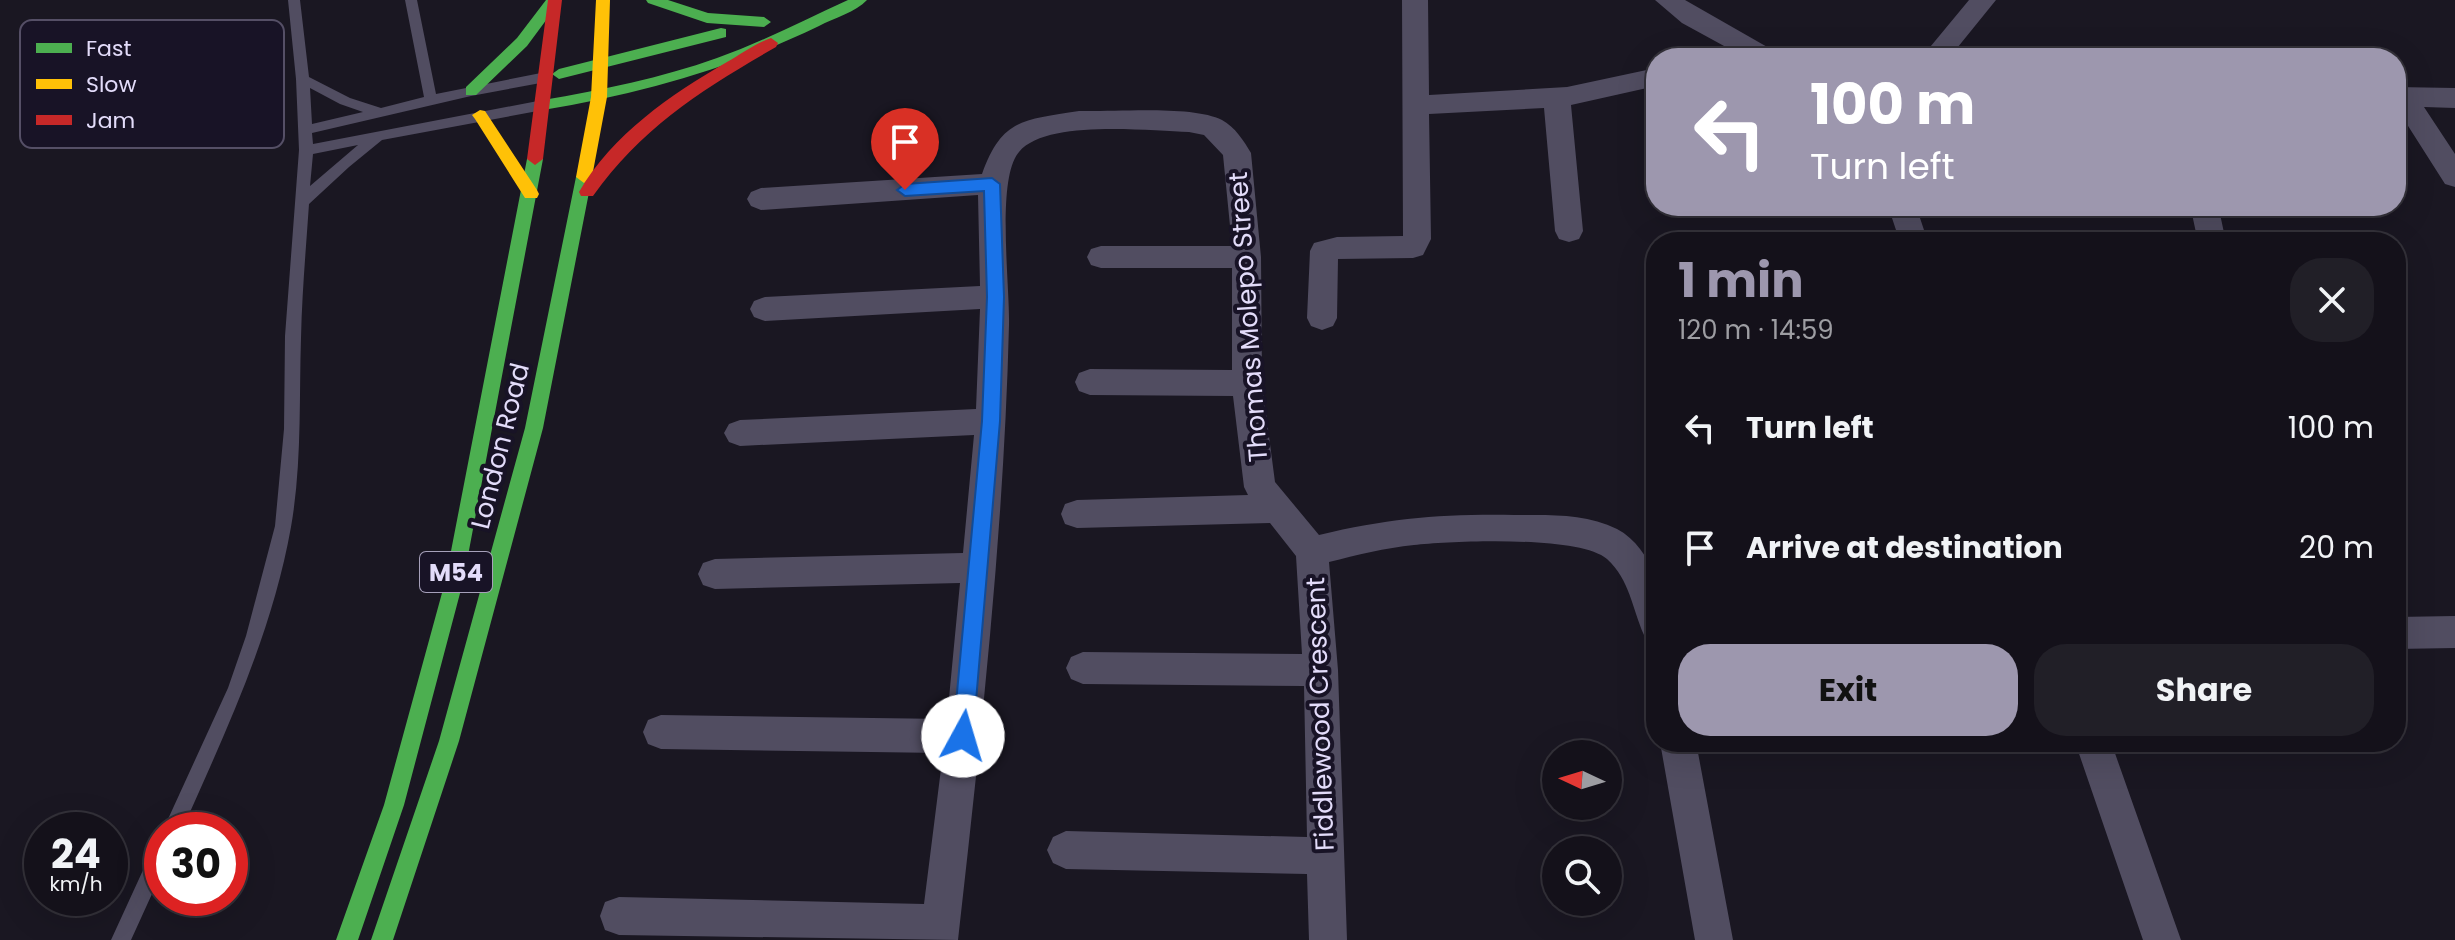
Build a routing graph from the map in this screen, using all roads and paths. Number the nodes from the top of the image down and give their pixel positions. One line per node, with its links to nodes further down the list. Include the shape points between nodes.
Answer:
1 (294, 0): 17 (lane)
2 (411, 0): 24 (lane)
3 (554, 0): 16 (main road, London Road / M54); 19 (main road, via 522,42)
4 (603, 0): 15 (main road, London Road / M54)
5 (653, 0): 11 (main road, via 715,22)
6 (860, 0): 10 (main road)
7 (1415, 0): 26 (street)
8 (1668, 0): 13 (street)
9 (1983, 0): 14 (street)
10 (826, 15): 11 (main road); 12 (main road)
11 (764, 22): 15 (main road)
12 (771, 43): 20 (main road); 38 (main road, via 629,134 601,166)
13 (1748, 48)
14 (1942, 48)
15 (598, 65): 16 (main road); 20 (main road, London Road / M54)
16 (547, 77): 19 (lane); 25 (main road, London Road / M54)
17 (303, 79): 28 (lane); 30 (lane)
18 (1646, 80): 23 (street)
19 (471, 91): 24 (lane)
20 (599, 97): 25 (main road); 38 (main road, London Road / M54)
21 (2406, 97): 22 (street)
22 (2455, 98)
23 (1557, 99): 26 (street); 39 (street)
24 (431, 101): 28 (lane)
25 (543, 105): 29 (lane); 35 (main road, London Road / M54)
26 (1416, 105): 44 (street, via 1417,239 1413,247 1324,251)
27 (2406, 106): 33 (street)
28 (382, 113): 30 (lane)
29 (480, 115): 31 (lane); 35 (main road)
30 (306, 130): 32 (lane)
31 (382, 135): 32 (lane); 37 (lane)
32 (306, 150): 37 (lane)
33 (2455, 177)
34 (992, 184): 36 (street); 41 (street, Thomas Molepo Street, via 1005,148 1040,127 1151,119 1212,127 1237,153); 42 (street, Thomas Molepo Street)
35 (531, 194): 70 (main road, London Road / M54, via 454,582 394,805)
36 (761, 199)
37 (302, 202): 63 (lane, via 283,526 236,689)
38 (579, 207): 71 (main road, London Road / M54, via 534,428 449,741)
39 (1569, 231)
40 (1101, 257): 41 (street)
41 (1247, 257): 46 (street, Thomas Molepo Street)
42 (995, 297): 43 (street); 47 (street, Thomas Molepo Street)
43 (765, 309)
44 (1322, 318)
45 (1090, 382): 46 (street)
46 (1247, 383): 49 (street, Thomas Molepo Street, via 1260,487)
47 (991, 421): 48 (street); 52 (street, Thomas Molepo Street)
48 (740, 433)
49 (1275, 509): 50 (street); 51 (street, Thomas Molepo Street)
50 (1077, 514)
51 (1312, 551): 54 (street, Fiddlewood Crescent, via 1432,529 1583,533 1607,540 1630,560); 58 (street, Fiddlewood Crescent)
52 (979, 568): 53 (street); 60 (street, Thomas Molepo Street)
53 (715, 574)
54 (1646, 589)
55 (2406, 626): 56 (street)
56 (2455, 632)
57 (1083, 668): 58 (street)
58 (1321, 670): 65 (street, Fiddlewood Crescent)
59 (661, 732): 60 (street)
60 (963, 736): 68 (street, Thomas Molepo Street)
61 (1680, 752): 73 (street)
62 (2096, 752): 74 (street)
63 (180, 812)
64 (1066, 850): 65 (street)
65 (1326, 856): 72 (street, Fiddlewood Crescent)
66 (144, 890): 69 (lane)
67 (619, 916): 68 (street)
68 (940, 932)
69 (121, 940)
70 (347, 940)
71 (382, 940)
72 (1328, 940)
73 (1714, 940)
74 (2162, 940)

